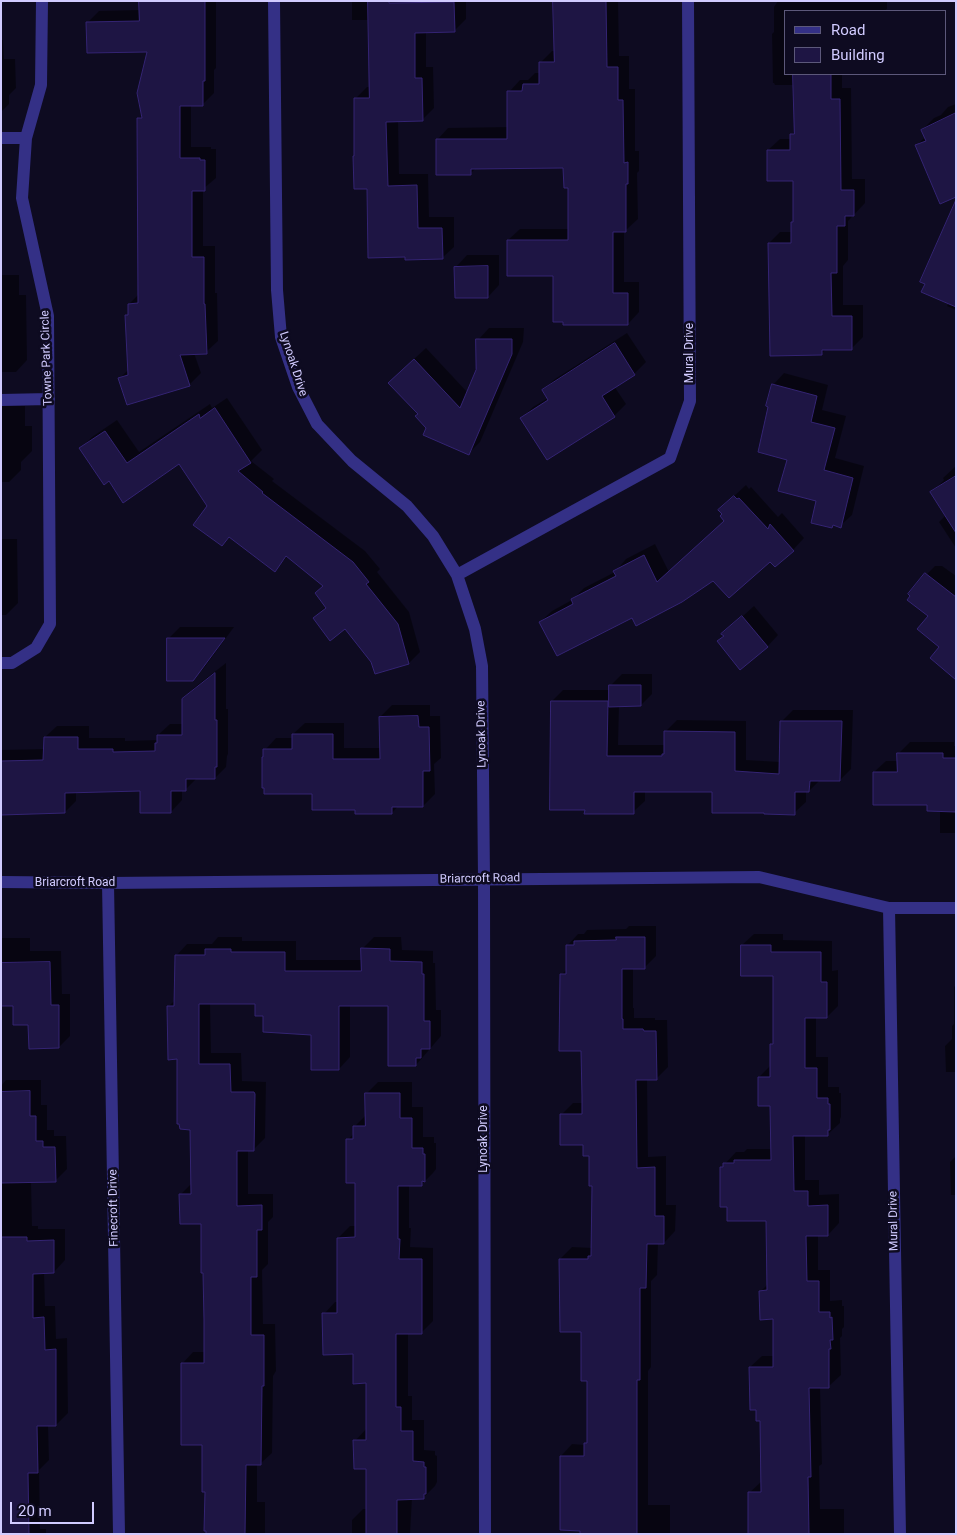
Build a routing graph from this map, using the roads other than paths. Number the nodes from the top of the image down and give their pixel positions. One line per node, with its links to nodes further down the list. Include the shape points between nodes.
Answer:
1 (42, 1): 5 (street, Towne Park Circle, via 42,86)
2 (274, 1): 8 (street, Lynoak Drive, via 277,290 281,336 298,388 317,424 352,461 407,506 433,536)
3 (688, 1): 8 (street, Mural Drive, via 690,401 670,458)
4 (1, 138): 5 (street)
5 (26, 138): 6 (street, Towne Park Circle, via 22,198 48,316)
6 (49, 399): 7 (street); 9 (street, Towne Park Circle, via 50,624 36,648 12,663)
7 (1, 400)
8 (457, 575): 10 (street, Lynoak Drive, via 475,630 482,666)
9 (1, 663)
10 (484, 879): 12 (street, Briarcroft Road); 13 (street, Briarcroft Road, via 759,877); 16 (street, Lynoak Drive)
11 (1, 882): 12 (street, Briarcroft Road)
12 (108, 883): 15 (street, Finecroft Drive)
13 (889, 908): 14 (street, Briarcroft Road); 17 (street, Mural Drive)
14 (956, 908)
15 (119, 1534)
16 (485, 1534)
17 (900, 1534)

